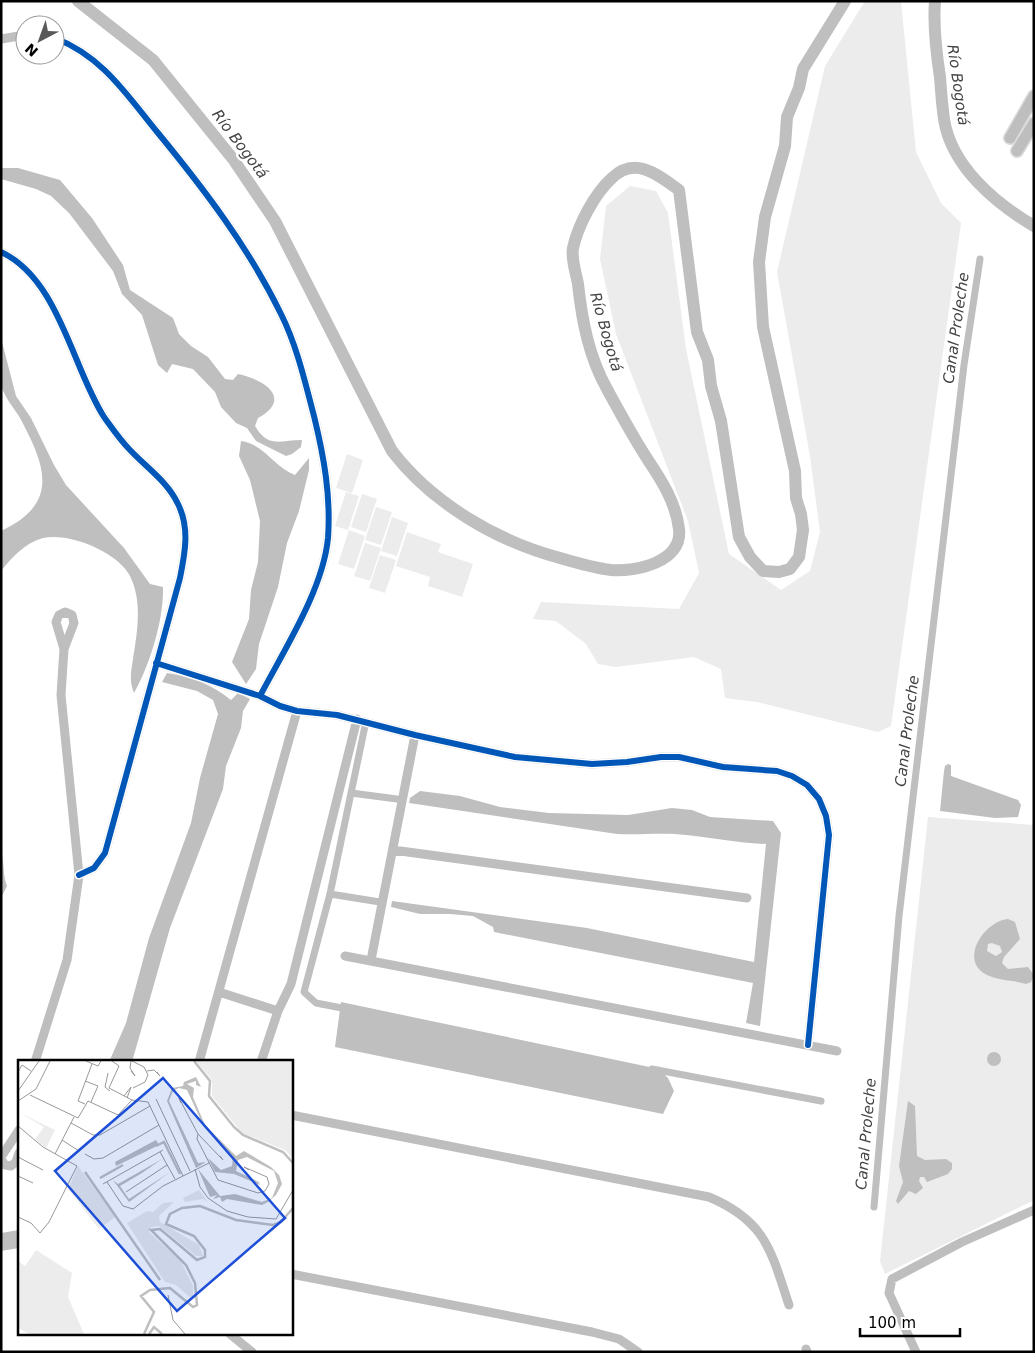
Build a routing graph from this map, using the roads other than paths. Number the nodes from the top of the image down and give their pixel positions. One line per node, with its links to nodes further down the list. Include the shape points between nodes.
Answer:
1 (15, 37): 2 (street)
2 (1, 39)
3 (65, 42): 11 (street, via 76,46 106,70 197,181 245,251 282,315 302,369 327,475 328,540 308,602)
4 (1034, 96): 6 (main road)
5 (1034, 123): 7 (main road)
6 (1010, 138)
7 (1018, 151)
8 (1, 252): 10 (street, via 17,259 26,268 54,310 103,414 178,504 186,532 186,549)
9 (64, 649): 16 (street, via 61,695)
10 (156, 663): 11 (street); 16 (street, via 105,853 94,868)
11 (260, 696): 12 (street)
12 (298, 711): 13 (street); 20 (street)
13 (357, 719): 14 (street); 21 (street, via 291,984)
14 (415, 736): 15 (street); 22 (street, via 550,762 592,764 679,758 723,767 777,771 807,785 822,808 829,835)
15 (393, 850): 17 (street); 19 (street)
16 (79, 875): 24 (street, via 67,960)
17 (747, 898)
18 (345, 956): 19 (street)
19 (371, 960): 22 (street)
20 (218, 992): 21 (street); 25 (street)
21 (278, 1011): 26 (street)
22 (808, 1045): 23 (street)
23 (837, 1051)
24 (36, 1060)
25 (200, 1060)
26 (262, 1060)
27 (292, 1115): 33 (street, via 709,1197 732,1206 762,1234)
28 (18, 1132): 29 (street)
29 (1, 1158): 30 (street, via 5,1165 11,1166)
30 (18, 1159)
31 (1034, 1210): 37 (street, via 962,1242 892,1279 889,1293)
32 (292, 1274): 36 (street, via 592,1332 619,1339)
33 (789, 1305)
34 (232, 1336): 35 (street)
35 (252, 1352)
36 (638, 1352)
37 (916, 1352)

